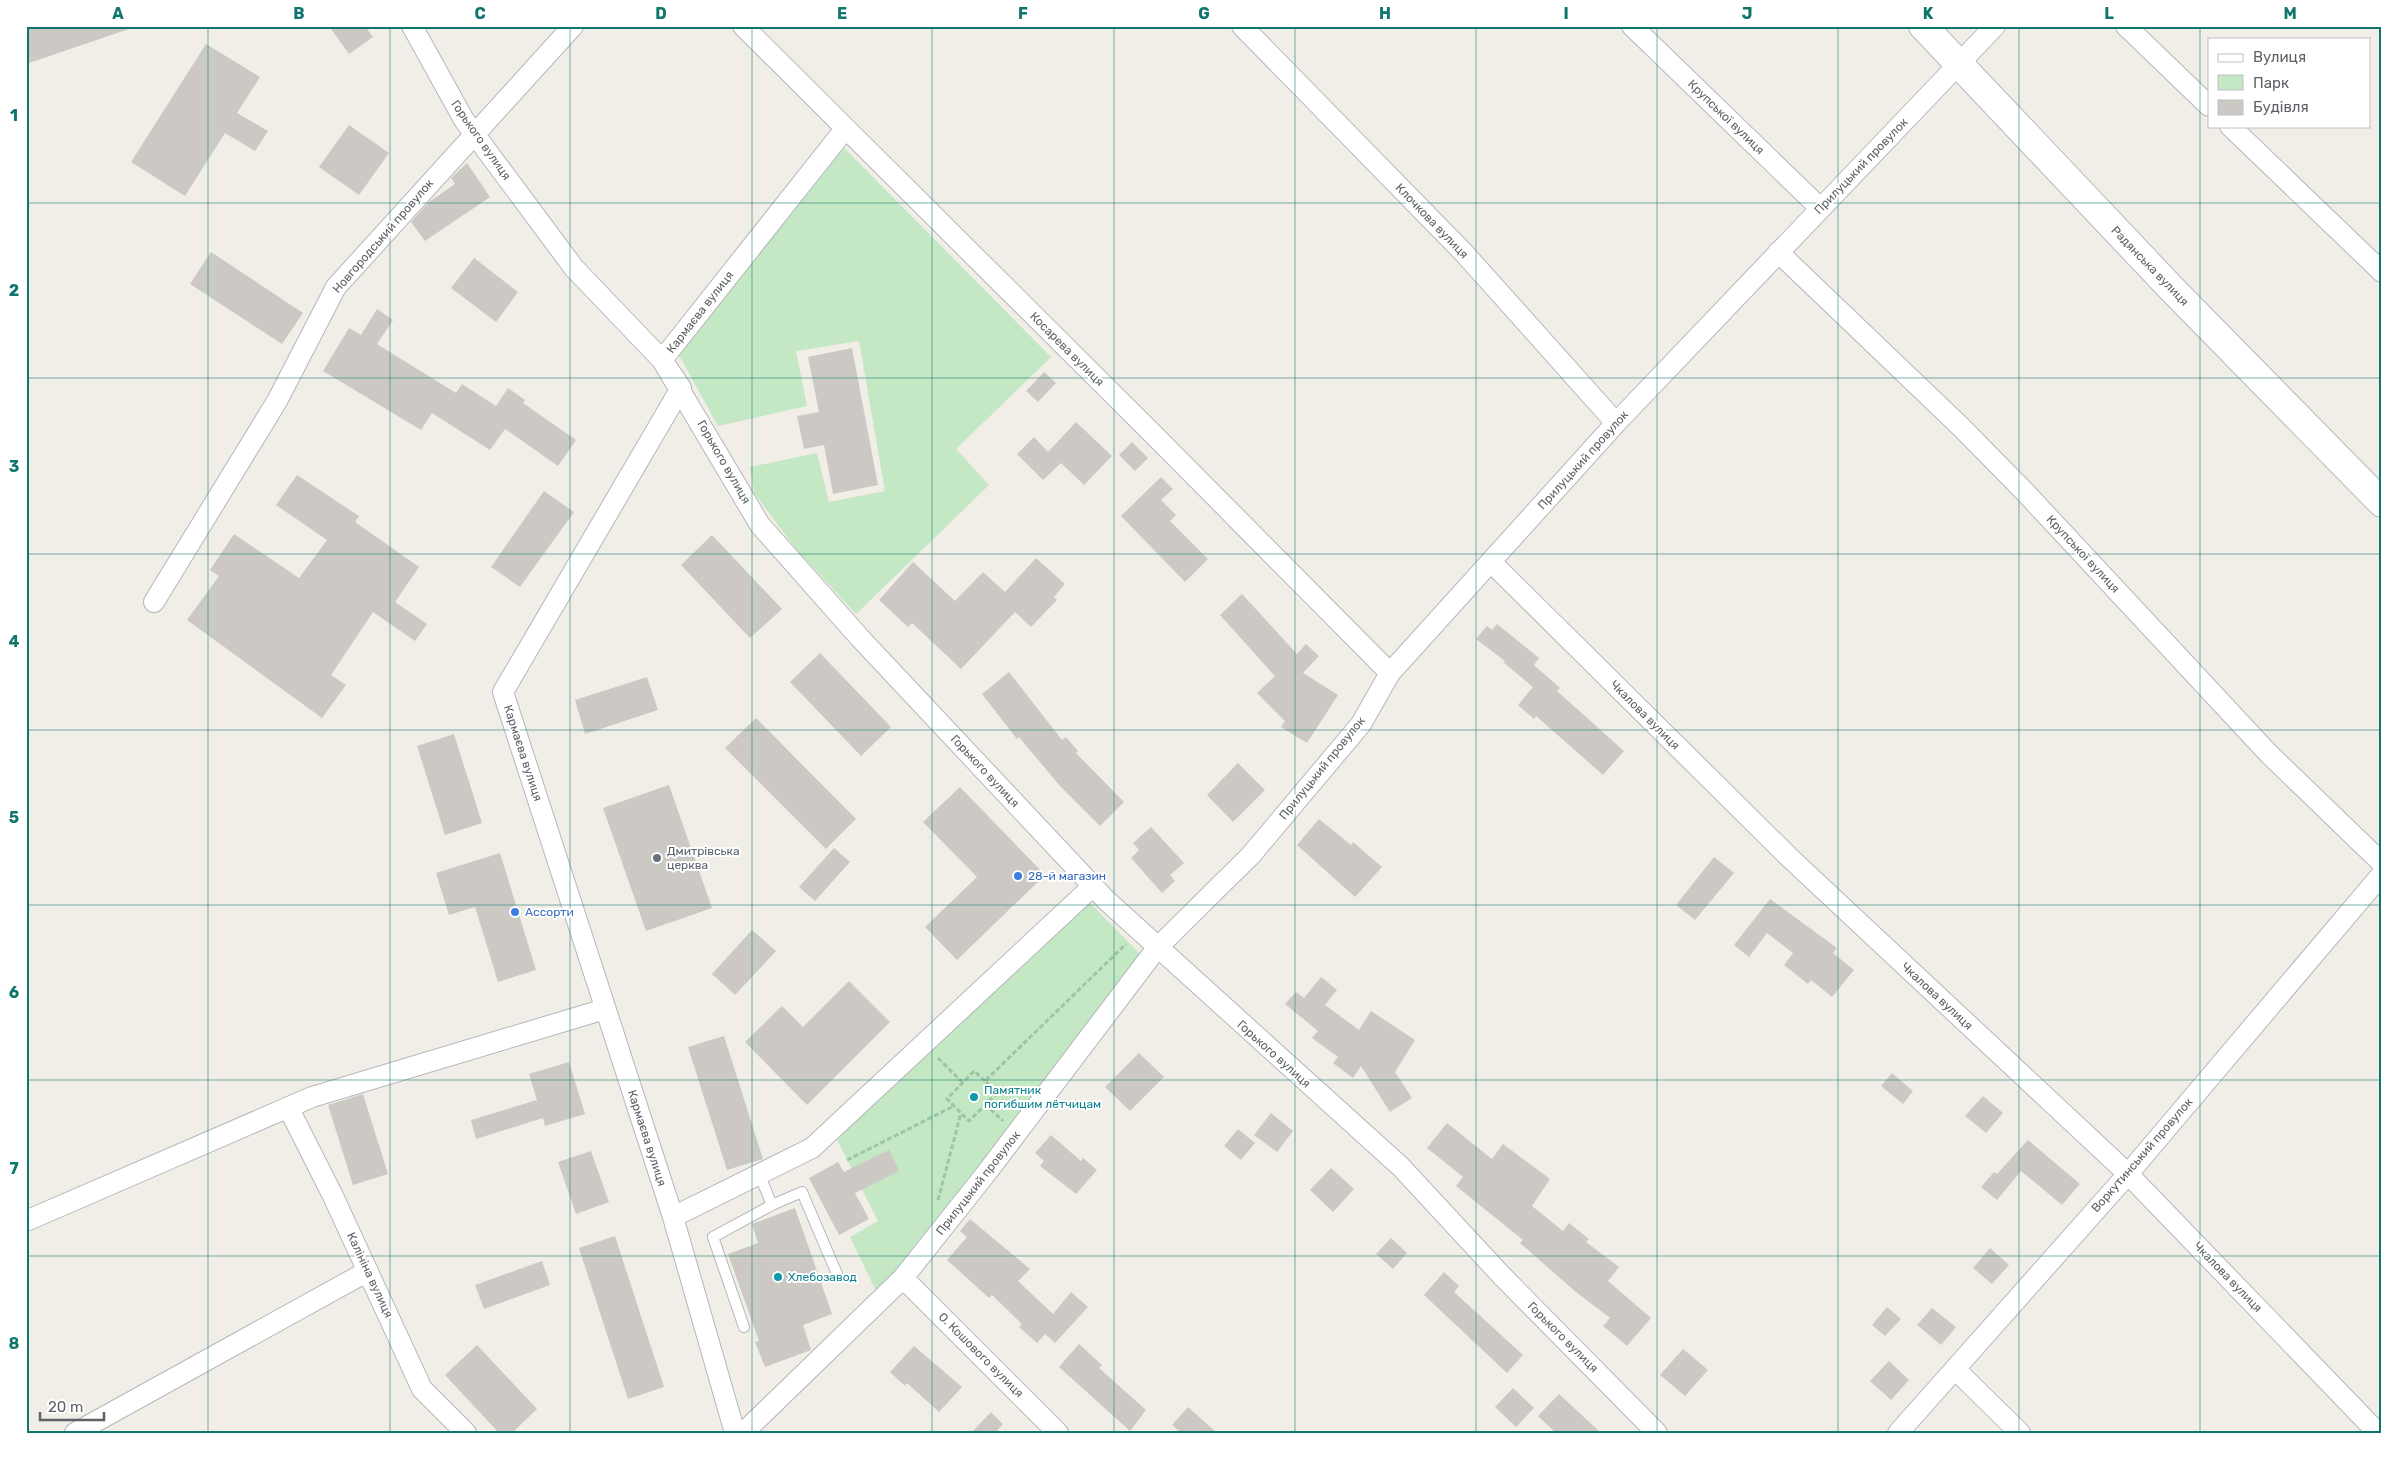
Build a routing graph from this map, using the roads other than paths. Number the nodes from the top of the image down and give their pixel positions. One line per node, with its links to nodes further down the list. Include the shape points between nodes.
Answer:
1 (412, 26): 13 (street, Горького вулиця)
2 (573, 26): 13 (street, Новгородський провулок)
3 (743, 26): 12 (street, Косарева вулиця)
4 (1242, 26): 19 (street, Клочкова вулиця, via 1464,253)
5 (1632, 26): 14 (street, Крупської вулиця)
6 (1923, 26): 9 (main road, Радянська вулиця)
7 (1995, 26): 9 (street, Прилуцький провулок)
8 (2126, 26): 10 (street)
9 (1959, 64): 14 (street, Прилуцький провулок); 20 (main road, Радянська вулиця, via 2169,286)
10 (2208, 105)
11 (2232, 128): 16 (street)
12 (845, 129): 17 (street, Кармаєва вулиця); 23 (street, Косарева вулиця)
13 (474, 133): 17 (street, Горького вулиця, via 574,268); 22 (street, Новгородський провулок, via 336,286 277,401)
14 (1820, 208): 15 (street, Прилуцький провулок)
15 (1778, 252): 19 (street, Прилуцький провулок); 24 (street, Крупської вулиця, via 1960,426 2269,754)
16 (2382, 272)
17 (662, 360): 18 (street, Горького вулиця)
18 (681, 388): 26 (street, Горького вулиця, via 760,525 860,638); 28 (street, Кармаєва вулиця, via 503,692)
19 (1616, 423): 21 (street, Прилуцький провулок)
20 (2382, 503)
21 (1492, 563): 23 (street, Прилуцький провулок); 31 (street, Чкалова вулиця, via 1791,859)
22 (154, 602)
23 (1390, 673): 27 (street, Прилуцький провулок, via 1361,724 1251,855)
24 (2382, 863)
25 (2382, 874): 31 (street, Воркутинський провулок)
26 (1093, 886): 27 (street, Горького вулиця); 30 (street, via 812,1148)
27 (1157, 948): 37 (street, Прилуцький провулок); 45 (street, Горького вулиця, via 1401,1167 1502,1276)
28 (605, 1009): 29 (street); 33 (street, Кармаєва вулиця)
29 (288, 1107): 34 (street); 35 (street, Калініна вулиця)
30 (759, 1174): 32 (lane); 33 (street)
31 (2128, 1174): 39 (street, Воркутинський провулок); 48 (street, Чкалова вулиця)
32 (772, 1205): 36 (lane, via 802,1192); 38 (lane, via 713,1237)
33 (673, 1217): 42 (street, Кармаєва вулиця)
34 (26, 1221)
35 (368, 1271): 40 (street); 41 (street, Калініна вулиця, via 422,1389)
36 (837, 1274)
37 (903, 1278): 43 (street, Прилуцький провулок); 44 (street, О. Кошового вулиця)
38 (744, 1326)
39 (1955, 1368): 46 (street, Воркутинський провулок); 47 (street)
40 (74, 1433)
41 (466, 1433)
42 (735, 1433)
43 (743, 1433)
44 (1058, 1433)
45 (1657, 1433)
46 (1898, 1433)
47 (2020, 1433)
48 (2378, 1433)

